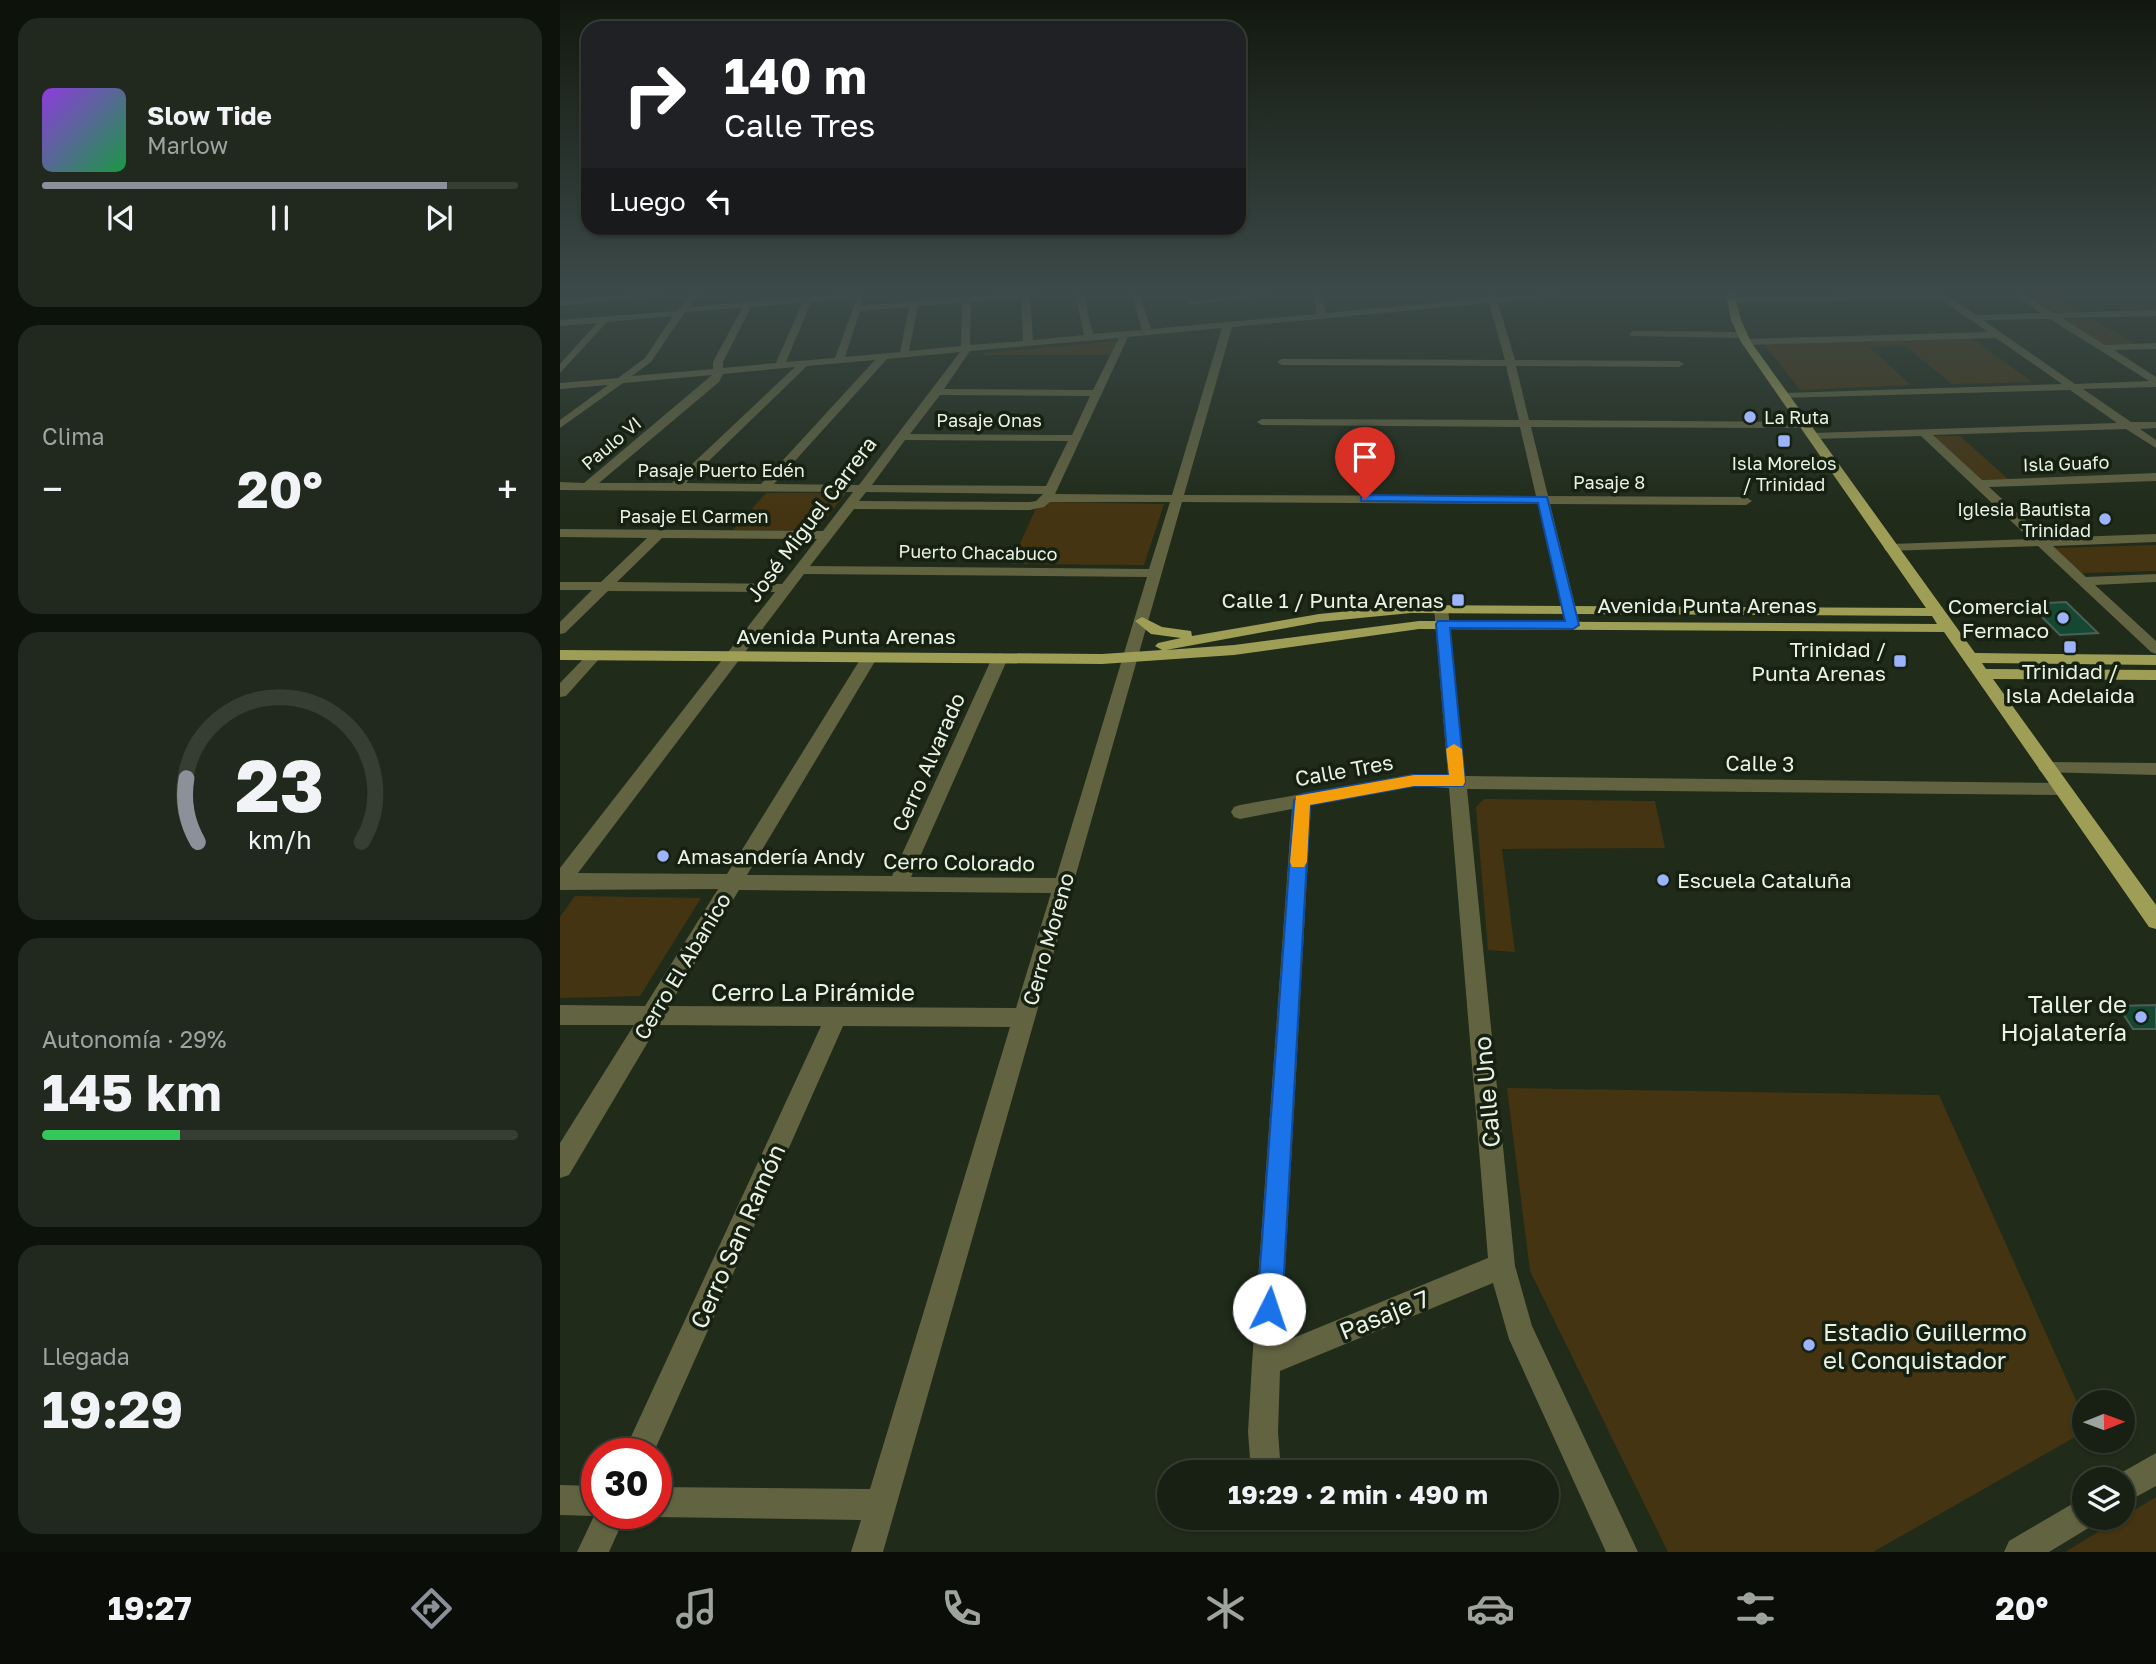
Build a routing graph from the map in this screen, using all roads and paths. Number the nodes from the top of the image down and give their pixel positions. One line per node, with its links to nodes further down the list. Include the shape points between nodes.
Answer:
1 (639, 365): 15 (street)
2 (718, 365): 14 (street)
3 (785, 365): 13 (street)
4 (802, 365): 37 (street)
5 (875, 365): 38 (street)
6 (957, 365): 19 (street, José Miguel Carrera)
7 (1110, 365): 20 (street)
8 (1216, 365): 41 (street, Cerro Moreno)
9 (1511, 365): 23 (street)
10 (1763, 365): 21 (main road)
11 (2042, 365): 18 (street)
12 (2130, 365): 16 (street)
13 (780, 366): 14 (street)
14 (718, 371): 15 (street); 36 (street, Paulo VI, via 715,380)
15 (620, 380): 17 (street); 24 (street)
16 (2156, 382): 18 (street)
17 (560, 386)
18 (2072, 386): 21 (street); 27 (street)
19 (936, 392): 20 (street); 30 (street, José Miguel Carrera)
20 (1097, 393): 31 (street)
21 (1784, 396): 25 (main road)
22 (1262, 422): 23 (street)
23 (1524, 424): 25 (street); 42 (street)
24 (560, 425)
25 (1804, 425): 29 (main road)
26 (2156, 425): 27 (street)
27 (2129, 426): 28 (street); 32 (street)
28 (1923, 432): 29 (street); 34 (street)
29 (1812, 436): 50 (main road)
30 (902, 437): 31 (street, Pasaje Onas); 39 (street, José Miguel Carrera)
31 (1076, 438): 40 (street)
32 (2156, 445)
33 (2156, 477): 34 (street, Isla Guafo)
34 (1978, 484): 49 (street)
35 (560, 486): 36 (street, Pasaje Puerto Edén)
36 (586, 487): 37 (street, Pasaje Puerto Edén)
37 (675, 487): 38 (street, Pasaje Puerto Edén)
38 (764, 488): 39 (street, Pasaje Puerto Edén)
39 (862, 489): 40 (street, Pasaje Puerto Edén); 44 (street, José Miguel Carrera)
40 (1048, 494): 41 (street, Pasaje Puerto Edén); 44 (street, Pasaje Puerto Edén, via 1040,504 1030,506)
41 (1178, 497): 42 (street, Pasaje 8); 52 (street, Cerro Moreno)
42 (1543, 499): 43 (street, Pasaje 8); 58 (street)
43 (1746, 501)
44 (850, 505): 47 (street, José Miguel Carrera)
45 (560, 533): 46 (street, Pasaje El Carmen)
46 (657, 534): 47 (street, Pasaje El Carmen); 56 (street)
47 (827, 535): 51 (street, José Miguel Carrera)
48 (2156, 538): 49 (street)
49 (2040, 542): 50 (street); 54 (street)
50 (1891, 548): 59 (main road)
51 (800, 570): 52 (street, Puerto Chacabuco); 57 (street, José Miguel Carrera)
52 (1156, 573): 61 (street, Cerro Moreno)
53 (2156, 578): 54 (street)
54 (2082, 580): 66 (street)
55 (560, 586): 56 (street)
56 (604, 586): 57 (street); 64 (street)
57 (787, 588): 70 (street, José Miguel Carrera)
58 (1569, 609): 59 (main road, Avenida Punta Arenas); 60 (main road, Avenida Punta Arenas); 62 (street)
59 (1937, 612): 63 (main road)
60 (1442, 616): 62 (main road, Avenida Punta Arenas); 65 (main road, Avenida Punta Arenas, via 1350,614); 69 (main road, Avenida Punta Arenas, via 1234,650); 79 (street, Calle Uno)
61 (1142, 621): 65 (main road, via 1160,632); 69 (street, Cerro Moreno)
62 (1573, 625): 63 (main road, Avenida Punta Arenas)
63 (1948, 628): 74 (main road)
64 (560, 630)
65 (1218, 635): 69 (main road, Avenida Punta Arenas)
66 (2156, 649)
67 (560, 655): 68 (main road, Avenida Punta Arenas)
68 (594, 656): 70 (main road, Avenida Punta Arenas); 76 (street)
69 (1132, 656): 72 (main road, Avenida Punta Arenas); 86 (street, Cerro Moreno)
70 (734, 657): 71 (main road, Avenida Punta Arenas); 83 (street, José Miguel Carrera)
71 (869, 657): 72 (main road, Avenida Punta Arenas); 84 (street, Cerro El Abanico)
72 (1000, 658): 85 (street, Cerro Alvarado)
73 (2156, 660): 74 (main road)
74 (1975, 666): 75 (main road); 77 (main road)
75 (2156, 675)
76 (560, 692)
77 (2047, 768): 78 (street); 80 (main road)
78 (2156, 769)
79 (1457, 782): 80 (street, Calle 3); 81 (street, Calle Tres, via 1414,780); 93 (street, Calle Uno)
80 (2062, 789): 87 (main road)
81 (1302, 800): 82 (street, Calle Tres); 94 (street)
82 (1240, 812)
83 (561, 881): 84 (street, Cerro Colorado)
84 (733, 882): 85 (street, Cerro Colorado); 89 (street, Cerro El Abanico)
85 (898, 884): 86 (street, Cerro Colorado)
86 (1064, 886): 91 (street, Cerro Moreno)
87 (2156, 921)
88 (560, 1015): 89 (street, Cerro La Pirámide)
89 (652, 1016): 90 (street, Cerro La Pirámide); 92 (street, Cerro El Abanico)
90 (836, 1017): 91 (street, Cerro La Pirámide); 95 (street, Cerro San Ramón)
91 (1024, 1018): 102 (street, Cerro Moreno)
92 (560, 1167)
93 (1502, 1266): 94 (street, Pasaje 7); 107 (street, Calle Uno, via 1519,1329)
94 (1266, 1363): 96 (street)
95 (645, 1438)
96 (1265, 1460)
97 (2156, 1468): 98 (street)
98 (2135, 1481)
99 (560, 1500): 100 (street)
100 (581, 1501)
101 (672, 1502): 102 (street)
102 (880, 1505): 106 (street, Cerro Moreno)
103 (2072, 1520): 108 (street)
104 (604, 1529): 105 (street)
105 (593, 1552)
106 (867, 1552)
107 (1622, 1552)
108 (2020, 1552)

